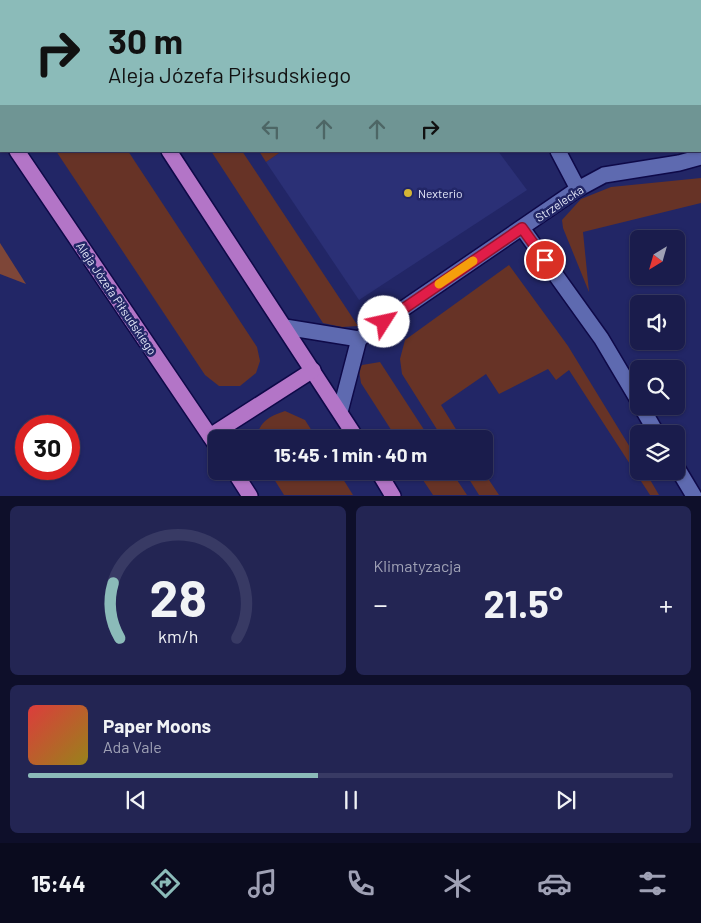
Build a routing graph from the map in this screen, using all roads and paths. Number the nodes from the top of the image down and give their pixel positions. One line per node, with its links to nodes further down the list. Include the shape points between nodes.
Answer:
1 (18, 152): 14 (main road, Aleja Józefa Piłsudskiego)
2 (171, 152): 7 (main road)
3 (559, 152): 5 (street)
4 (701, 157): 5 (street, Strzelecka, via 604,175)
5 (578, 189): 6 (street, Strzelecka)
6 (522, 228): 8 (street, Strzelecka); 10 (street, via 601,338)
7 (284, 327): 8 (street); 9 (main road)
8 (358, 339): 11 (street)
9 (313, 370): 11 (main road); 12 (main road)
10 (630, 387)
11 (340, 412): 13 (main road)
12 (228, 430)
13 (351, 430)
14 (208, 434)
15 (240, 480): 18 (main road)
16 (383, 480): 19 (main road)
17 (684, 480): 20 (street)
18 (250, 496)
19 (393, 496)
20 (694, 496)

